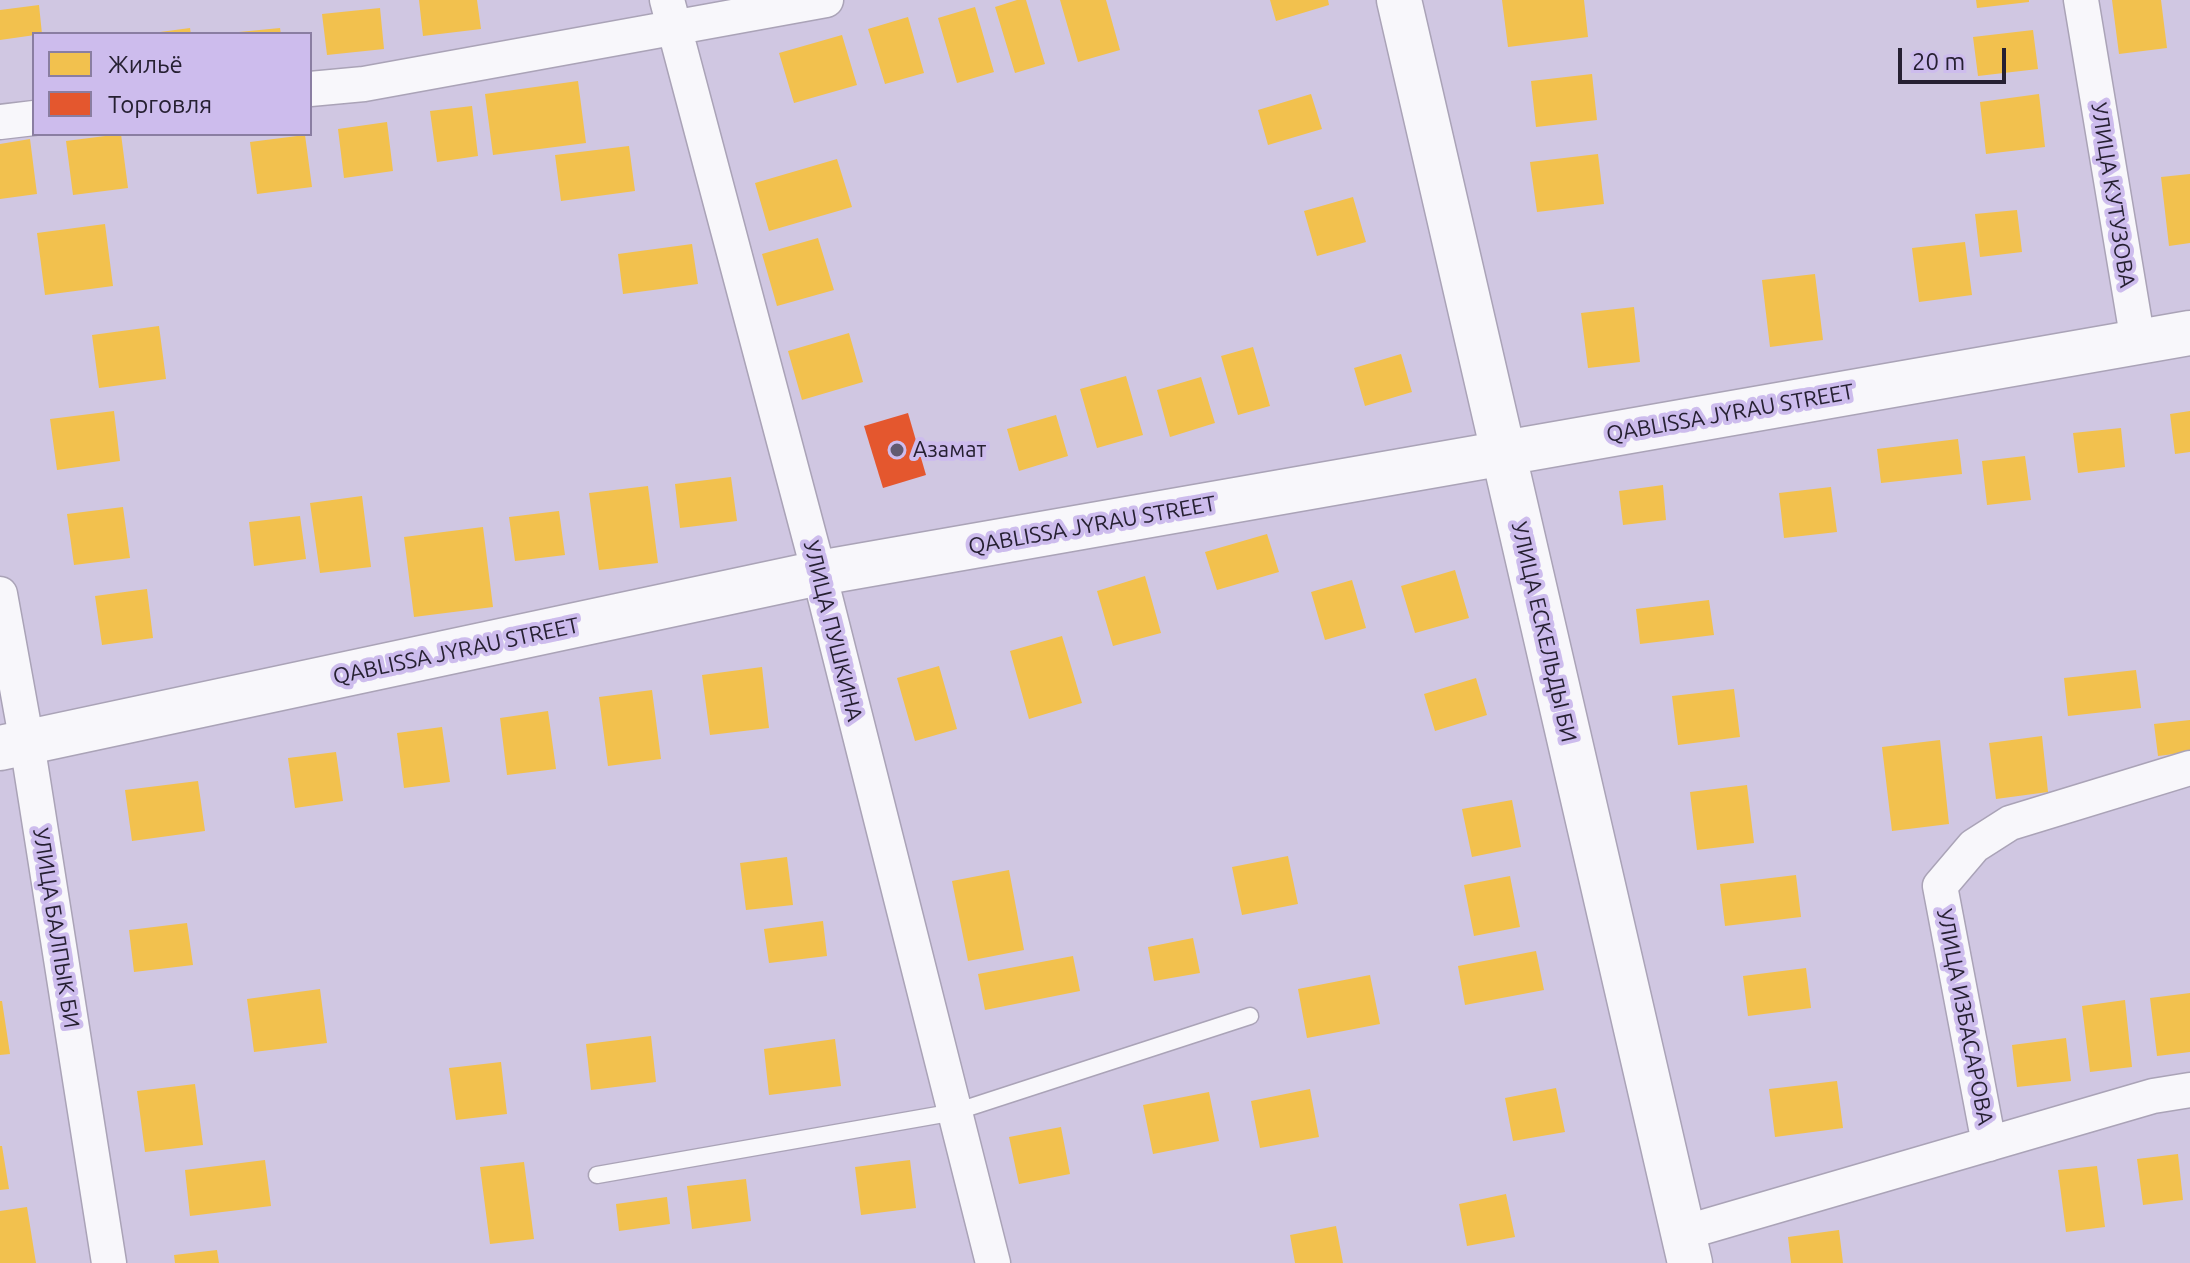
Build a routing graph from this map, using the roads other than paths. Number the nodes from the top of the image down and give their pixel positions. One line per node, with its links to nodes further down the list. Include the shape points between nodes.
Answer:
1 (826, 0): 4 (street)
2 (1399, 0): 10 (street, УЛИЦА ЕСКЕЛЬДЫ БИ)
3 (2081, 0): 9 (street, УЛИЦА КУТУЗОВА)
4 (671, 14): 5 (street, via 364,84); 11 (street, УЛИЦА ПУШКИНА)
5 (312, 89)
6 (32, 118): 7 (street)
7 (0, 122)
8 (2190, 333): 9 (street, QABLISSA JYRAU STREET)
9 (2138, 342): 10 (street, QABLISSA JYRAU STREET)
10 (1502, 452): 11 (street, QABLISSA JYRAU STREET); 20 (street, УЛИЦА ЕСКЕЛЬДЫ БИ)
11 (819, 573): 13 (street, QABLISSA JYRAU STREET); 17 (street, УЛИЦА ПУШКИНА)
12 (0, 594): 13 (street, УЛИЦА БАЛПЫК БИ)
13 (13, 745): 21 (street, УЛИЦА БАЛПЫК БИ)
14 (2190, 768): 18 (street, УЛИЦА ИЗБАСАРОВА, via 2010,823 1974,846 1940,886)
15 (1250, 1016): 17 (lane)
16 (2190, 1090): 18 (street, УЛИЦА ИЗБАСАРОВА)
17 (955, 1112): 19 (lane); 22 (street, УЛИЦА ПУШКИНА)
18 (1989, 1144): 20 (street, УЛИЦА ИЗБАСАРОВА)
19 (597, 1175)
20 (1686, 1248)
21 (109, 1263)
22 (993, 1263)

